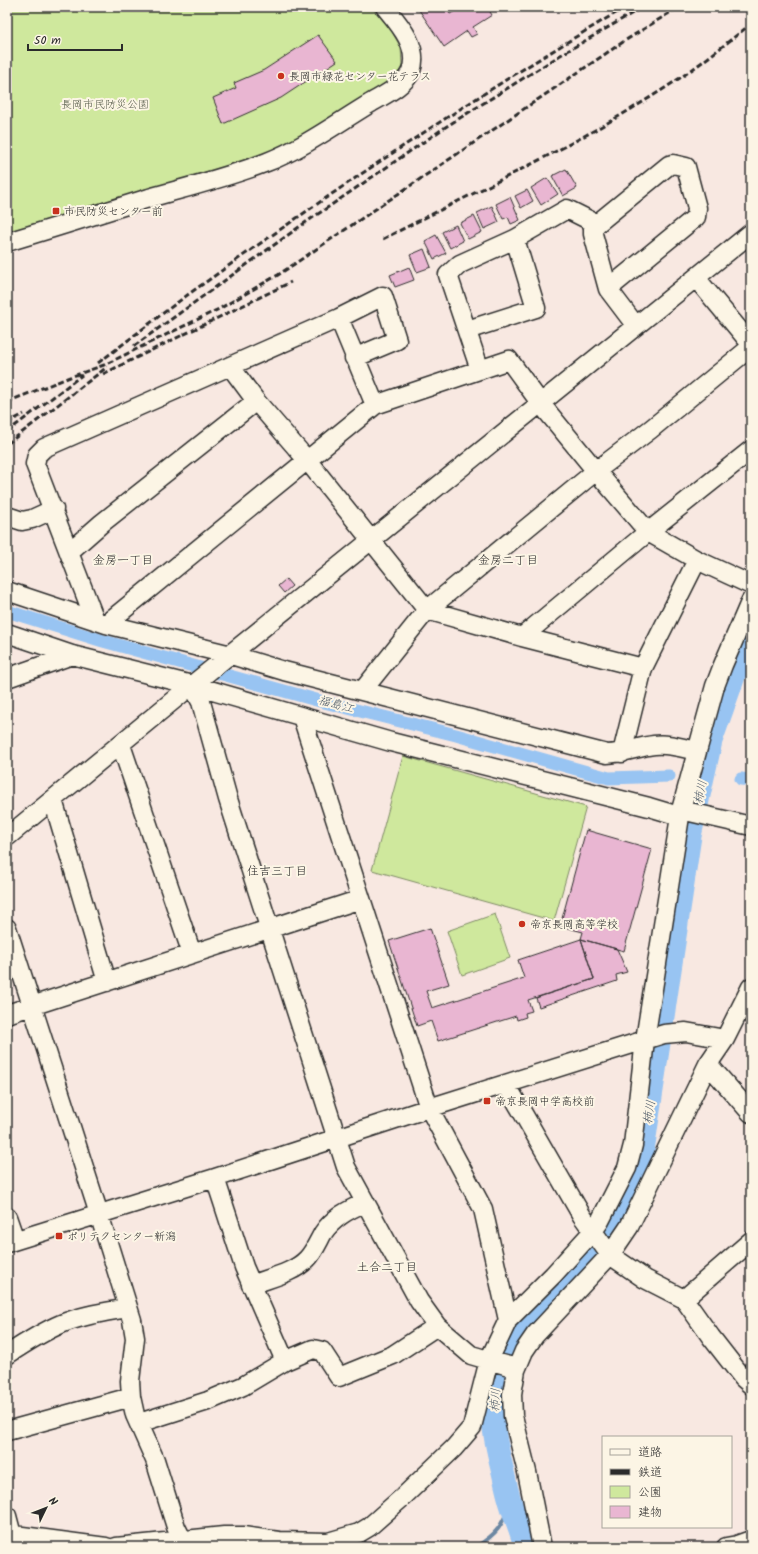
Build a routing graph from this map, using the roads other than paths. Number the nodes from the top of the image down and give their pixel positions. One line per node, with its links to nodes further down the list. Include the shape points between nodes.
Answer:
1 (385, 7): 5 (street, via 410,43 413,53 411,71 405,81 391,90 315,137 267,162)
2 (597, 224): 4 (street, via 567,209); 7 (street, via 593,227 593,234); 7 (street, via 669,165 686,167 697,208 696,217)
3 (751, 233): 6 (street)
4 (515, 239): 10 (street, via 460,264 448,274); 10 (street, via 536,308)
5 (7, 242)
6 (696, 278): 9 (street); 11 (street)
7 (608, 289): 9 (street)
8 (339, 318): 12 (street); 12 (street, via 383,296 397,340); 13 (street)
9 (636, 326): 16 (street)
10 (467, 330): 14 (street)
11 (751, 346): 20 (street)
12 (354, 358): 17 (street)
13 (230, 366): 15 (street); 21 (street, via 44,448 35,464)
14 (480, 370): 16 (street, via 509,360); 17 (street)
15 (256, 401): 19 (street); 25 (street)
16 (541, 404): 20 (street); 24 (street)
17 (375, 405): 19 (street)
18 (751, 450): 23 (street)
19 (307, 460): 24 (street); 31 (street)
20 (596, 471): 23 (street); 30 (street)
21 (54, 509): 22 (street, via 22,521); 25 (street)
22 (7, 516)
23 (648, 532): 26 (street); 33 (street)
24 (370, 540): 30 (street); 35 (street)
25 (69, 552): 31 (street)
26 (698, 560): 27 (street); 36 (street)
27 (751, 585)
28 (7, 591): 31 (street)
29 (751, 600): 42 (street, via 723,666)
30 (427, 610): 33 (street); 39 (street)
31 (101, 622): 35 (street)
32 (7, 633): 34 (street)
33 (522, 637): 36 (street)
34 (72, 655): 37 (street); 38 (street)
35 (226, 658): 38 (street); 39 (street)
36 (643, 668): 43 (street)
37 (7, 678)
38 (195, 683): 40 (street); 41 (street); 50 (street)
39 (362, 690): 43 (street, via 607,754)
40 (302, 717): 45 (street, via 398,744); 48 (street)
41 (121, 745): 44 (street); 51 (street)
42 (697, 751): 43 (street, via 664,744); 45 (street)
43 (622, 753)
44 (53, 800): 47 (street); 52 (street)
45 (682, 813): 46 (street); 56 (street)
46 (751, 826)
47 (7, 838)
48 (361, 900): 50 (street); 60 (street)
49 (7, 928): 54 (street)
50 (269, 929): 51 (street); 62 (street)
51 (192, 954): 52 (street)
52 (107, 982): 54 (street)
53 (751, 987): 57 (street)
54 (32, 1006): 55 (street); 65 (street)
55 (7, 1014)
56 (650, 1038): 57 (street, via 686,1032); 59 (street); 67 (street, via 629,1163)
57 (725, 1039): 58 (street)
58 (708, 1064): 61 (street); 70 (street, via 629,1227)
59 (506, 1084): 60 (street); 67 (street, via 564,1186)
60 (430, 1108): 62 (street); 74 (street, via 483,1209)
61 (751, 1113)
62 (336, 1139): 63 (street); 64 (street, via 346,1167)
63 (215, 1178): 65 (street); 71 (street)
64 (364, 1203): 71 (street, via 333,1221 306,1260 288,1271); 75 (street, via 419,1301)
65 (99, 1214): 68 (street); 73 (street)
66 (7, 1216): 68 (street)
67 (593, 1231): 70 (street); 74 (street, via 553,1276)
68 (11, 1241)
69 (751, 1241): 72 (street)
70 (610, 1255): 72 (street, via 645,1279); 78 (street, via 535,1334 524,1351)
71 (251, 1285): 77 (street)
72 (684, 1299): 79 (street, via 711,1337)
73 (128, 1308): 76 (street, via 63,1323 27,1341); 80 (street, via 135,1338 130,1377)
74 (508, 1320): 78 (street)
75 (437, 1326): 77 (street, via 393,1355 339,1377 322,1351 314,1350); 78 (street, via 471,1355)
76 (7, 1355)
77 (285, 1362): 81 (street, via 243,1386 208,1401)
78 (502, 1364): 86 (street, via 472,1427 404,1496 358,1533 328,1542 224,1536); 89 (street, via 512,1394 513,1416)
79 (751, 1385)
80 (131, 1397): 81 (street); 82 (street)
81 (139, 1423): 86 (street, via 155,1460)
82 (7, 1431)
83 (7, 1516): 84 (street)
84 (10, 1534): 87 (street)
85 (751, 1540): 90 (street)
86 (183, 1544): 88 (street, via 171,1540)
87 (106, 1547)
88 (116, 1547)
89 (542, 1547)
90 (726, 1547)

